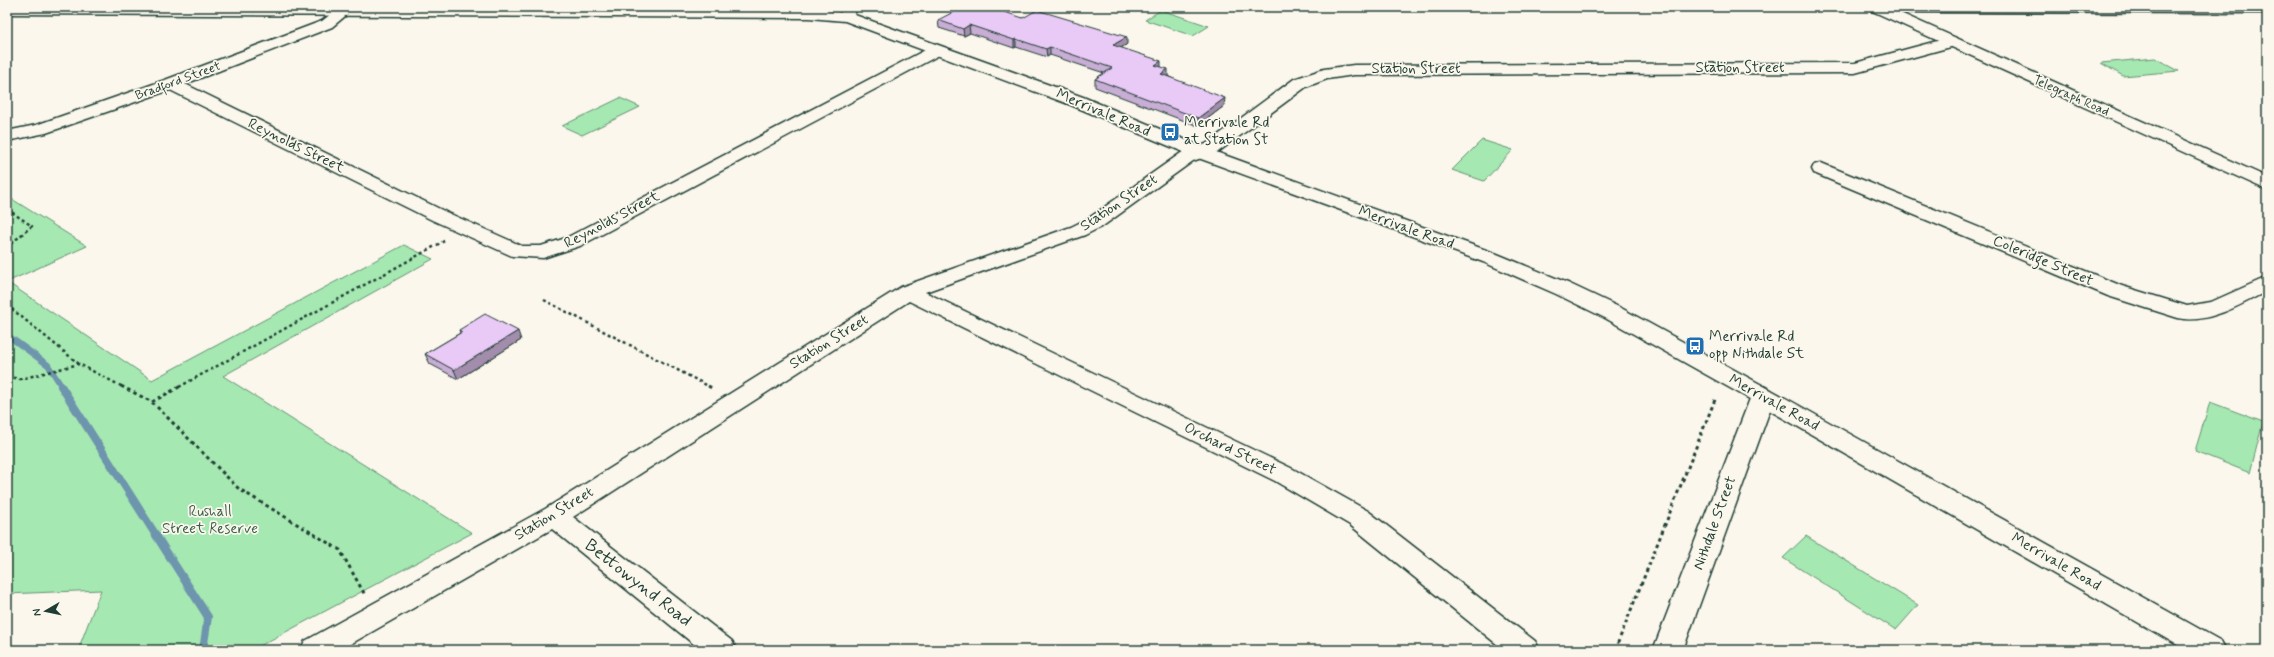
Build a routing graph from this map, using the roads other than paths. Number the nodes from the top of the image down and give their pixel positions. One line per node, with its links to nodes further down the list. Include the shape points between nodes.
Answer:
1 (1875, 7): 2 (street); 10 (street, Telegraph Road)
2 (1922, 8): 3 (street); 10 (street)
3 (2115, 8): 6 (street)
4 (346, 9): 5 (street, Merrivale Road); 7 (street, Merrivale Road); 13 (street, Bradford Street, via 327,24)
5 (614, 9): 8 (street, Merrivale Road)
6 (2267, 9)
7 (7, 10)
8 (816, 10): 9 (street, Merrivale Road)
9 (848, 12): 12 (street, Merrivale Road)
10 (1912, 24): 11 (street, Telegraph Road)
11 (1952, 42): 15 (street, Station Street, via 1855,68 1339,71 1300,83 1212,148); 17 (street, Telegraph Road)
12 (937, 50): 13 (street, Reynolds Street, via 573,242 555,250 542,252 519,252 466,229); 15 (street, Merrivale Road, via 1077,101)
13 (171, 84): 14 (street, Bradford Street, via 40,129)
14 (7, 136)
15 (1199, 152): 19 (street, Station Street, via 1187,157 1101,218 1078,231); 20 (street, Merrivale Road, via 1490,258 1563,289 1613,313)
16 (1821, 169): 18 (street, Coleridge Street, via 2115,291 2186,313 2216,308)
17 (2267, 184)
18 (2267, 282)
19 (908, 292): 21 (street, Station Street); 24 (street, Orchard Street, via 1284,475 1359,518)
20 (1763, 396): 25 (street, Nithdale Street); 26 (street, Merrivale Road)
21 (554, 516): 22 (street, Station Street); 23 (street, Bettowynd Road)
22 (315, 650)
23 (722, 650)
24 (1525, 650)
25 (1668, 650)
26 (2211, 650)

